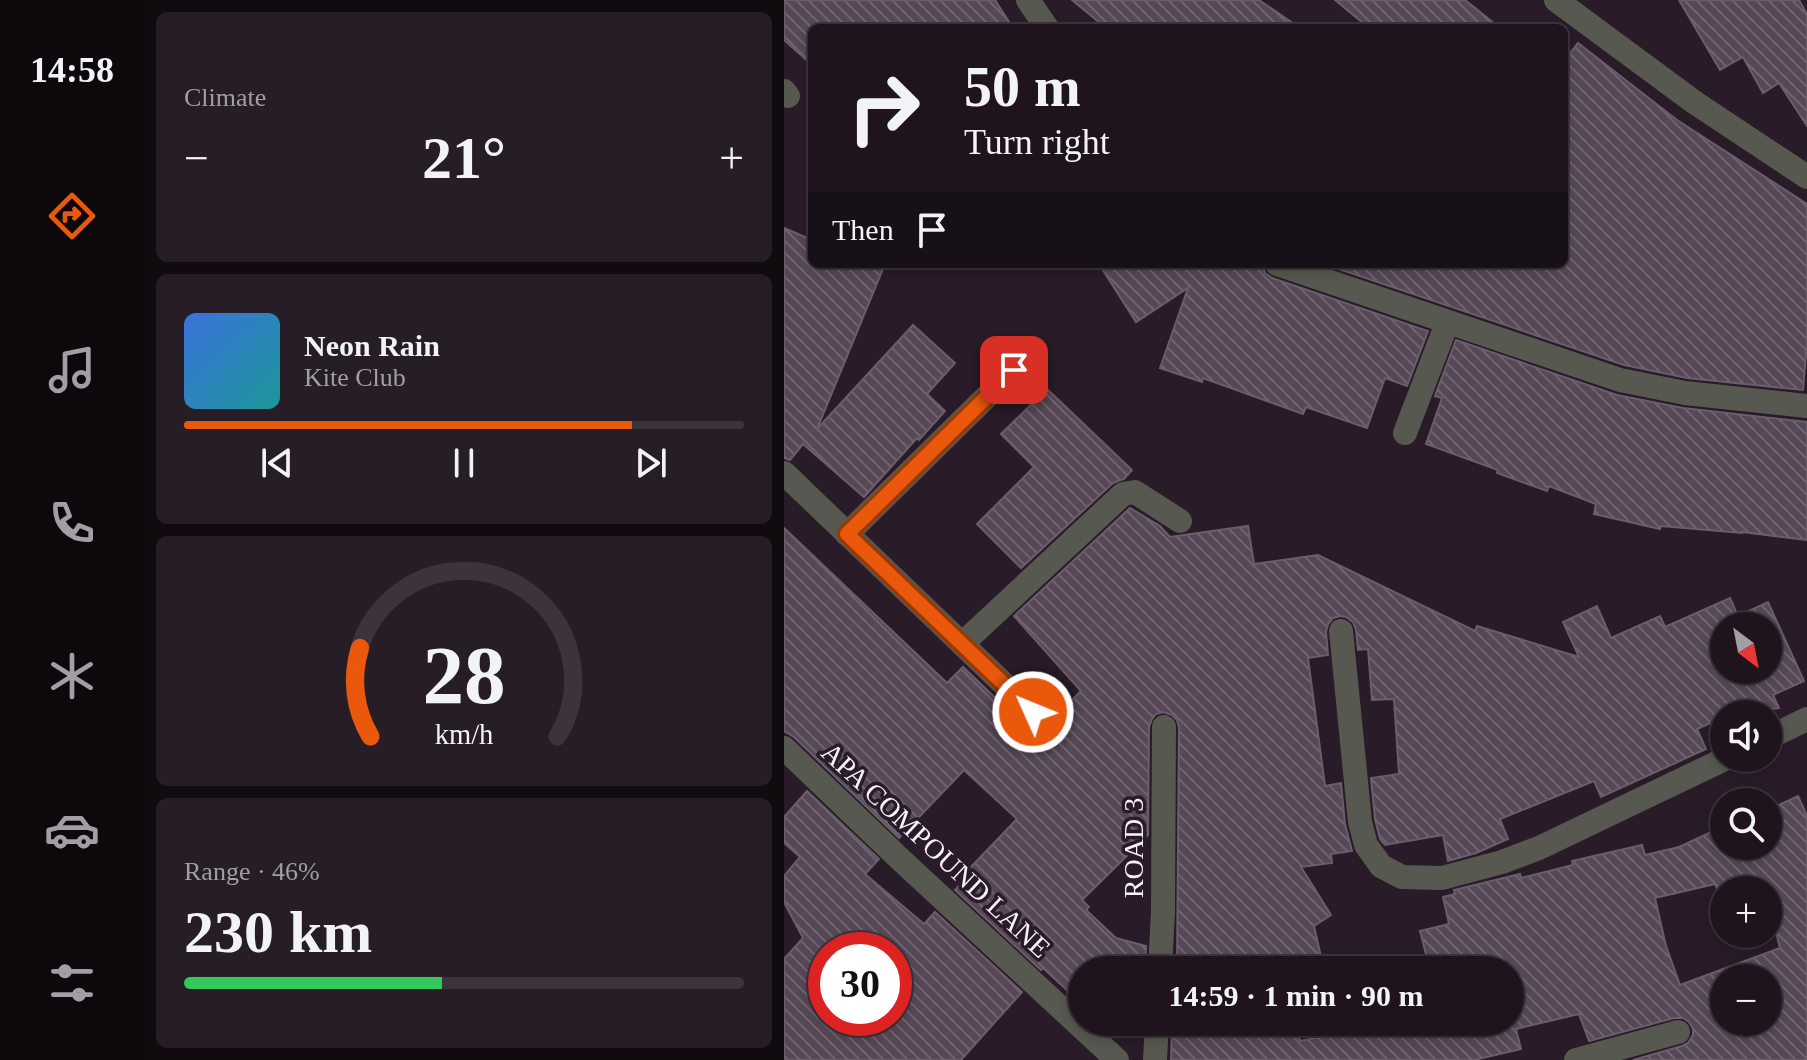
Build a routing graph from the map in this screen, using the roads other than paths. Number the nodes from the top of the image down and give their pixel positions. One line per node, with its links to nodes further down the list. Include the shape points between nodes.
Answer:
1 (1028, 0): 3 (street)
2 (1556, 0): 4 (street)
3 (1044, 24)
4 (1807, 177)
5 (1289, 268): 6 (street)
6 (1447, 323): 8 (street, via 1620,380); 9 (street)
7 (1034, 350): 12 (street)
8 (1807, 406)
9 (1405, 433)
10 (784, 473): 12 (street)
11 (1180, 521): 14 (street, via 1135,492 1123,494)
12 (847, 534): 14 (street)
13 (1341, 631): 20 (street, via 1360,822 1366,845 1381,866 1402,877 1442,878 1502,862)
14 (962, 644): 15 (street)
15 (1033, 712)
16 (1807, 719): 18 (street)
17 (1164, 727): 21 (street, ROAD 3)
18 (1782, 731)
19 (784, 748): 24 (street, APA COMPOUND LANE)
20 (1710, 766)
21 (1161, 956)
22 (1678, 1032): 26 (street)
23 (1156, 1036): 25 (street)
24 (1117, 1060)
25 (1155, 1060)
26 (1576, 1060)

